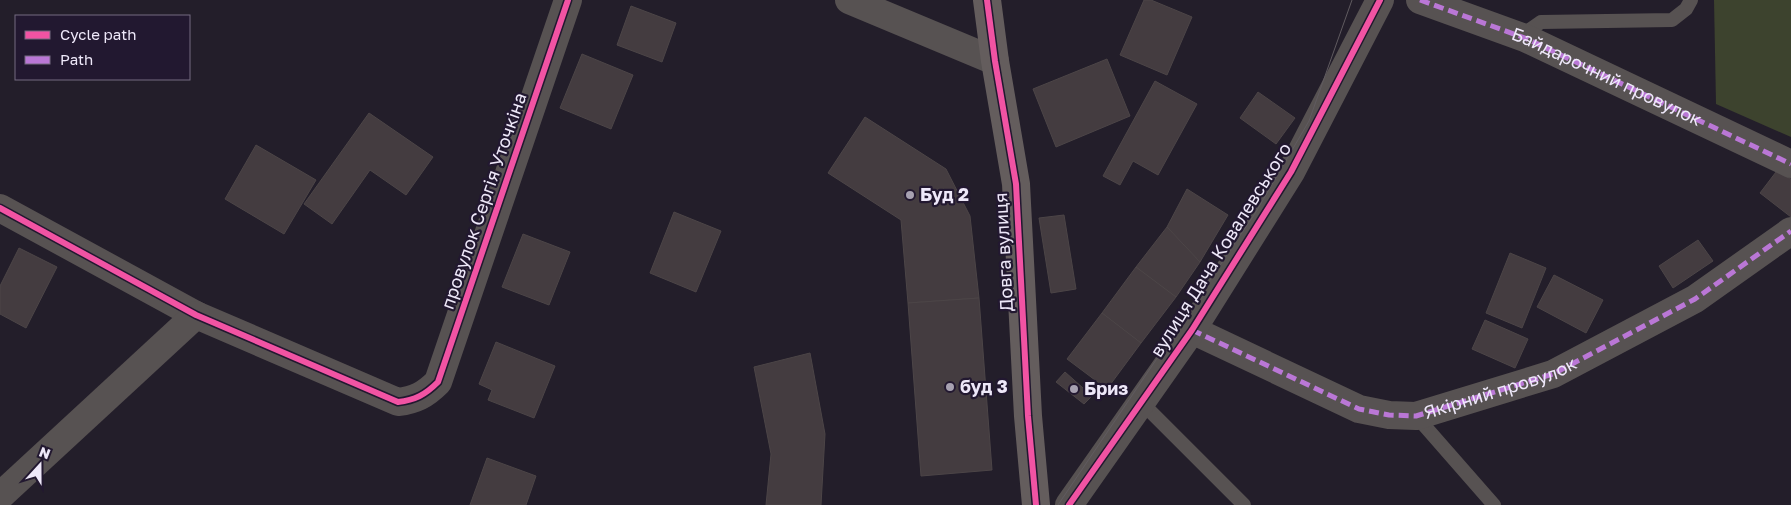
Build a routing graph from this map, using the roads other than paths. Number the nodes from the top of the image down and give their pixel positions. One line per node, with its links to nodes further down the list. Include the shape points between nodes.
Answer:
1 (568, 0): 12 (street, провулок Сергія Уточкіна, via 438,382 427,393 413,400 398,402)
2 (850, 0): 8 (street)
3 (988, 0): 8 (street, Довга вулиця)
4 (1380, 0): 13 (street, вулиця Дача Ковалевського, via 1291,172)
5 (1420, 0): 7 (street, Байдарочний провулок)
6 (1690, 0): 7 (lane, via 1686,9 1672,20 1541,22)
7 (1525, 38): 9 (street, Байдарочний провулок)
8 (995, 61): 17 (street, Довга вулиця, via 1016,184)
9 (1791, 164)
10 (0, 208): 12 (street)
11 (1791, 231): 15 (street, Якірний провулок, via 1694,299 1553,374)
12 (196, 315): 16 (street)
13 (1192, 330): 14 (street, вулиця Дача Ковалевського); 15 (street, Якірний провулок, via 1359,409)
14 (1142, 403): 18 (street, вулиця Дача Ковалевського); 19 (lane)
15 (1416, 416): 20 (lane)
16 (0, 496)
17 (1036, 505)
18 (1069, 505)
19 (1244, 505)
20 (1494, 505)

